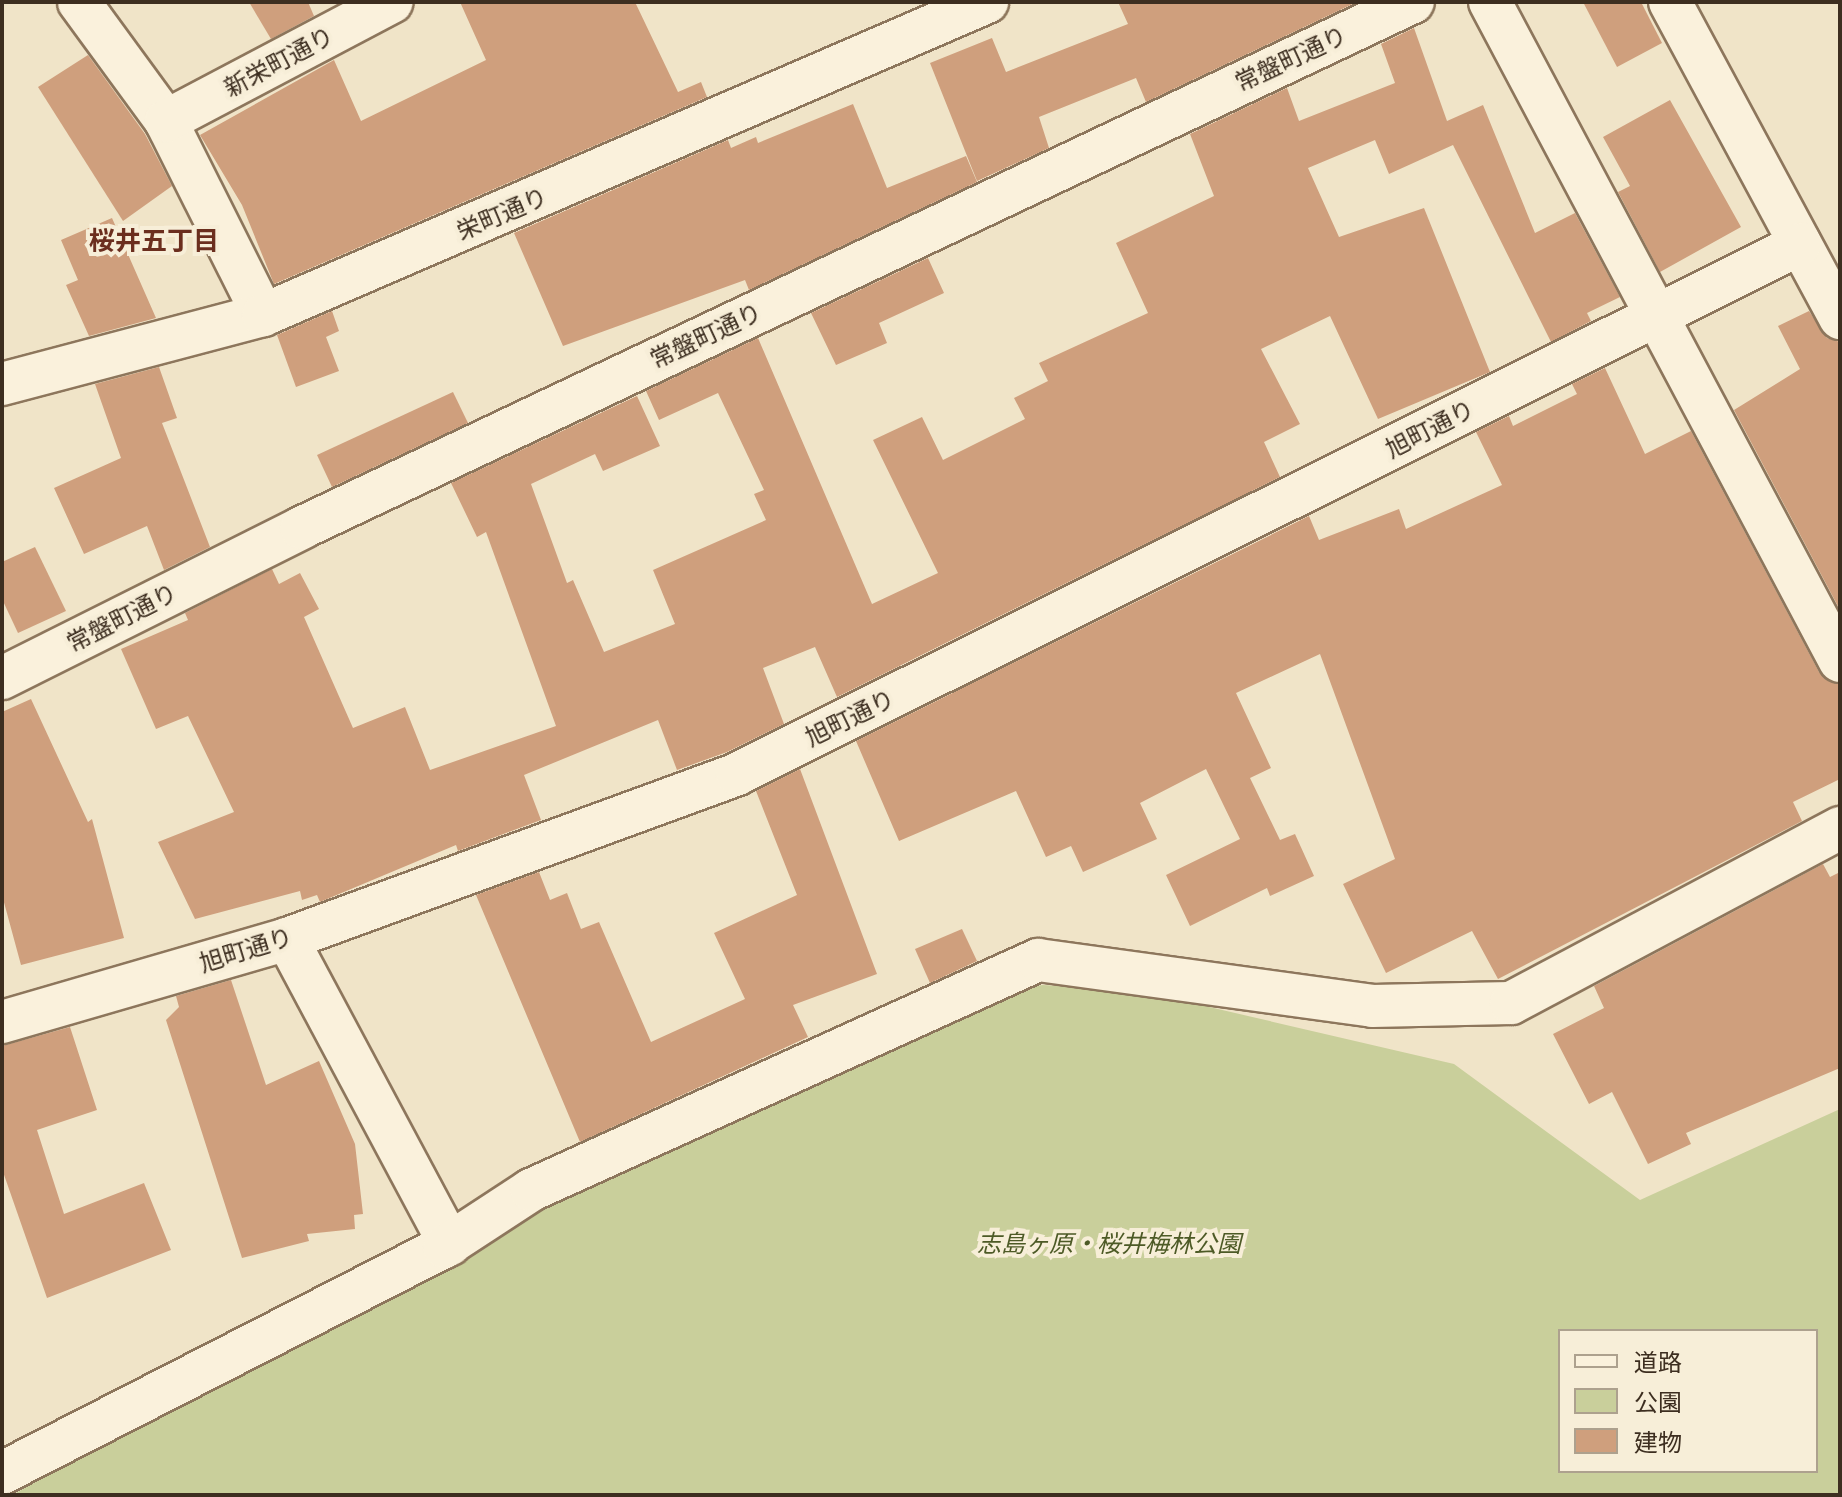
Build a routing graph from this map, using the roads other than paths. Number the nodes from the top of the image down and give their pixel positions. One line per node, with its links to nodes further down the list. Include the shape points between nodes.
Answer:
1 (79, 2): 7 (street)
2 (392, 2): 7 (street, 新栄町通り)
3 (987, 2): 9 (street, 栄町通り)
4 (1413, 2): 14 (street, 常盤町通り, via 301,528)
5 (1490, 2): 10 (street)
6 (1670, 2): 8 (street)
7 (166, 121): 9 (street)
8 (1800, 244): 10 (street, 旭町通り); 11 (street)
9 (263, 315): 12 (street, 栄町通り)
10 (1658, 315): 13 (street); 16 (street, 旭町通り, via 737,774)
11 (1840, 318)
12 (2, 384)
13 (1840, 661)
14 (2, 678)
15 (1840, 828): 18 (street, via 1511,1003 1372,1006 1038,960 531,1190)
16 (287, 939): 17 (street, 旭町通り); 18 (street)
17 (2, 1022)
18 (450, 1244): 19 (street)
19 (2, 1473)

